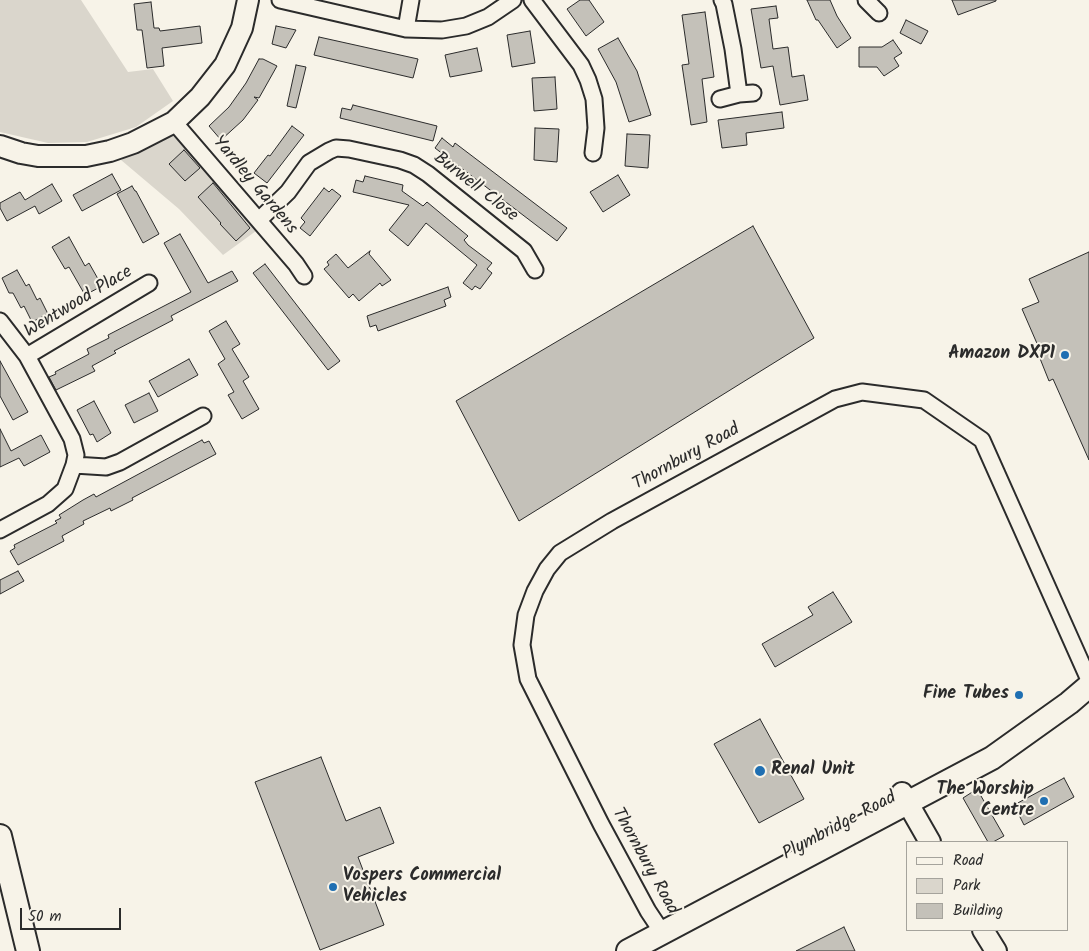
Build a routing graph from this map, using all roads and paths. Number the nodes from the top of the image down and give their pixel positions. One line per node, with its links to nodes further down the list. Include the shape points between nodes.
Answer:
1 (248, 0): 11 (street, via 242,28 225,65 200,97)
2 (280, 0): 9 (street)
3 (410, 0): 9 (street)
4 (513, 0): 9 (street, via 488,17 466,26 442,30)
5 (532, 0): 13 (street, via 581,65 588,80 594,99 596,128)
6 (722, 0): 10 (street, via 746,93)
7 (866, 0): 8 (street)
8 (879, 13)
9 (406, 29)
10 (720, 99)
11 (174, 122): 12 (street, via 133,143 86,156 38,156); 14 (street, Yardley Gardens)
12 (0, 146)
13 (593, 153)
14 (259, 220): 15 (street, Burwell Close, via 288,192 309,163 328,150 349,149 400,160 428,174 524,251); 16 (street, Yardley Gardens)
15 (535, 270)
16 (304, 276)
17 (149, 283): 19 (street, Wentwood Place)
18 (0, 320): 19 (street)
19 (27, 356): 21 (street, via 72,439 76,455)
20 (204, 416): 21 (street, via 120,462 106,467)
21 (74, 465): 22 (street, via 65,489 48,504)
22 (0, 530)
23 (1089, 680): 28 (street, Thornbury Road, via 982,440 924,400 862,392 835,399 612,520 560,553 548,569 526,615 522,645 528,679 601,824)
24 (1089, 686): 25 (main road, Plymbridge Road, via 992,758)
25 (905, 799): 27 (street); 28 (main road, Plymbridge Road)
26 (0, 836): 30 (main road)
27 (929, 841)
28 (660, 929): 31 (main road, Plymbridge Road); 32 (main road, Plymbridge Road)
29 (984, 931): 33 (street)
30 (28, 951)
31 (611, 951)
32 (628, 951)
33 (996, 951)

